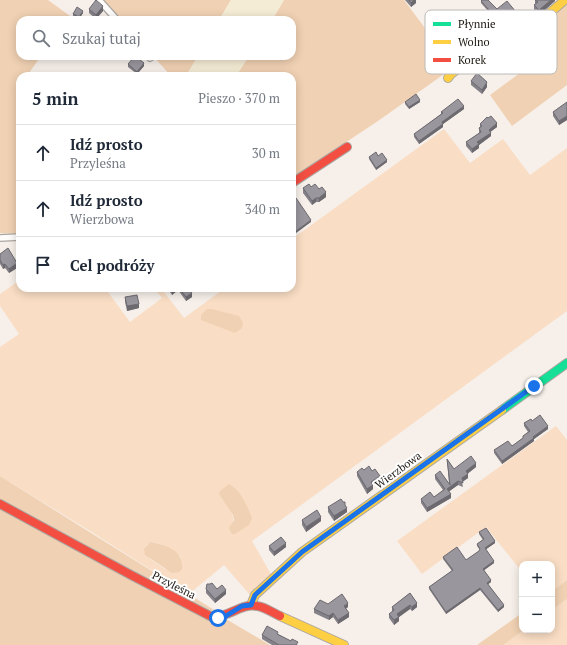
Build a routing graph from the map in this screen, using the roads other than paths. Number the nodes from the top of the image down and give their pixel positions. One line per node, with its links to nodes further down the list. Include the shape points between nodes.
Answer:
1 (99, 0): 4 (street)
2 (565, 0): 3 (street)
3 (553, 10)
4 (113, 16)
5 (451, 74): 6 (street)
6 (448, 78)
7 (347, 147): 8 (street)
8 (296, 180)
9 (16, 236): 10 (street)
10 (0, 238)
11 (567, 363): 13 (street, Wierzbowa, via 302,552 255,595)
12 (0, 504): 13 (street, Przyleśna, via 212,617 223,618 242,606)
13 (251, 605): 14 (street)
14 (344, 645)

